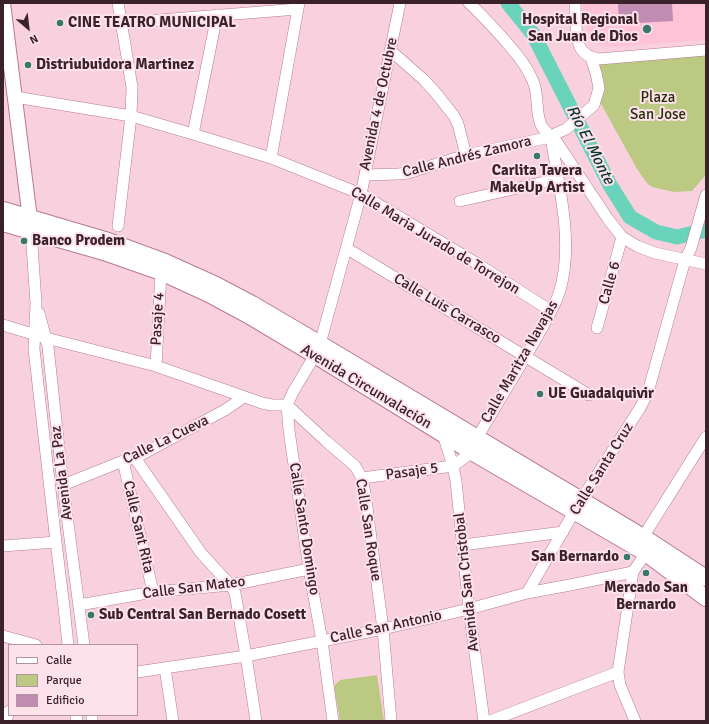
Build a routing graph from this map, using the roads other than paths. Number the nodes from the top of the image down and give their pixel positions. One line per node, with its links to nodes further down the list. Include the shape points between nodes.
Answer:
1 (3, 3): 12 (main road, Avenida La Paz)
2 (118, 3): 8 (street)
3 (400, 3): 9 (street, Avenida 4 de Octubre)
4 (469, 3): 15 (street, via 520,58 530,74 538,97 540,122)
5 (575, 3): 11 (street, via 577,40 583,52)
6 (298, 6): 7 (street); 17 (street)
7 (217, 15): 8 (street); 14 (street)
8 (122, 23): 13 (street, via 132,87)
9 (390, 50): 16 (street, via 424,80 454,116); 18 (street, Avenida 4 de Octubre)
10 (706, 50): 11 (street)
11 (591, 58): 15 (street, Calle Andrés Zamora, via 599,88 594,105)
12 (15, 96): 13 (street, Calle Maria Jurado de Torrejon); 25 (main road, Avenida La Paz)
13 (131, 116): 14 (street, Calle Maria Jurado de Torrejon); 26 (street)
14 (193, 134): 17 (street, Calle Maria Jurado de Torrejon)
15 (551, 138): 16 (street, Calle Andrés Zamora); 19 (street, Calle Maritza Navajas); 27 (street)
16 (466, 155): 18 (street, Calle Andrés Zamora, via 408,173)
17 (271, 158): 20 (street, Calle Maria Jurado de Torrejon)
18 (364, 175): 20 (street, Avenida 4 de Octubre)
19 (558, 179): 22 (street); 32 (street, Calle Maritza Navajas, via 566,232 565,259 563,278)
20 (361, 194): 28 (street, Avenida 4 de Octubre); 32 (street, Calle Maria Jurado de Torrejon)
21 (705, 199): 29 (street, Calle Santa Cruz)
22 (460, 201)
23 (3, 210): 25 (highway, Avenida Circunvalación)
24 (3, 223): 25 (highway, Avenida Circunvalación)
25 (30, 225): 31 (highway, Avenida Circunvalación); 35 (street, Avenida La Paz); 36 (highway, Avenida Circunvalación, via 108,241 165,262 252,304)
26 (118, 226)
27 (622, 237): 29 (street, via 655,253); 34 (street, Calle 6)
28 (346, 248): 36 (street, Avenida 4 de Octubre); 37 (street, Calle Luis Carrasco)
29 (685, 260): 30 (street); 50 (street, Calle Santa Cruz, via 648,392)
30 (706, 264)
31 (160, 272): 36 (highway, Avenida Circunvalación); 38 (street, Pasaje 4)
32 (551, 311): 37 (street, Calle Maritza Navajas)
33 (3, 325): 35 (street)
34 (597, 328)
35 (40, 336): 38 (street); 49 (street, Avenida La Paz, via 48,347); 53 (street, Avenida La Paz, via 34,349)
36 (317, 349): 41 (street); 42 (highway, Avenida Circunvalación); 44 (highway, Avenida Circunvalación)
37 (526, 357): 39 (street, Calle Luis Carrasco); 44 (street, Calle Maritza Navajas)
38 (156, 366): 40 (street)
39 (589, 395)
40 (244, 397): 41 (street, via 272,405); 45 (street, Calle La Cueva, via 225,410)
41 (287, 405): 48 (street, Calle San Roque, via 355,466); 57 (street, Calle Santo Domingo)
42 (443, 434): 44 (highway, Avenida Circunvalación); 47 (street, Pasaje 5)
43 (706, 437): 52 (street)
44 (474, 445): 47 (street); 50 (highway, Avenida Circunvalación)
45 (135, 458): 46 (street, Calle La Cueva); 60 (street, via 201,553)
46 (123, 461): 49 (street, Calle La Cueva); 61 (street, Calle Sant Rita)
47 (453, 466): 48 (street, Pasaje 5); 54 (street, Avenida San Cristobal)
48 (362, 478): 66 (street, Calle San Roque)
49 (63, 485): 64 (street, Avenida La Paz)
50 (578, 505): 51 (street, Calle Santa Cruz); 52 (highway, Avenida Circunvalación); 56 (highway, Avenida Circunvalación)
51 (563, 532): 54 (street); 62 (street, Calle Santa Cruz)
52 (643, 537): 59 (highway, Avenida Circunvalación)
53 (56, 542): 55 (street); 70 (street, Avenida La Paz)
54 (463, 545): 65 (street, Avenida San Cristobal)
55 (3, 546)
56 (646, 553): 58 (street); 63 (highway, Avenida Circunvalación)
57 (309, 569): 60 (street, Calle San Mateo); 68 (street, Calle Santo Domingo)
58 (633, 572): 62 (street, Calle San Antonio); 75 (street)
59 (706, 578)
60 (231, 585): 61 (street, Calle San Mateo); 72 (street, via 235,593)
61 (153, 592): 64 (street, Calle San Mateo)
62 (527, 593): 65 (street, Calle San Antonio)
63 (706, 598)
64 (79, 605): 71 (street, Avenida La Paz)
65 (469, 609): 66 (street, Calle San Antonio); 80 (street, Avenida San Cristobal)
66 (383, 629): 68 (street, Calle San Antonio); 79 (street, Calle San Roque)
67 (3, 636): 69 (street)
68 (322, 641): 72 (street, Calle San Antonio); 78 (street, Calle Santo Domingo)
69 (31, 644)
70 (68, 644)
71 (84, 644)
72 (246, 656): 73 (street, Calle San Antonio); 77 (street)
73 (165, 668): 74 (street, Calle San Antonio); 76 (street)
74 (138, 672)
75 (618, 672): 81 (street); 82 (street, via 620,686)
76 (173, 721)
77 (256, 721)
78 (333, 721)
79 (391, 721)
80 (484, 721)
81 (490, 721)
82 (635, 721)

